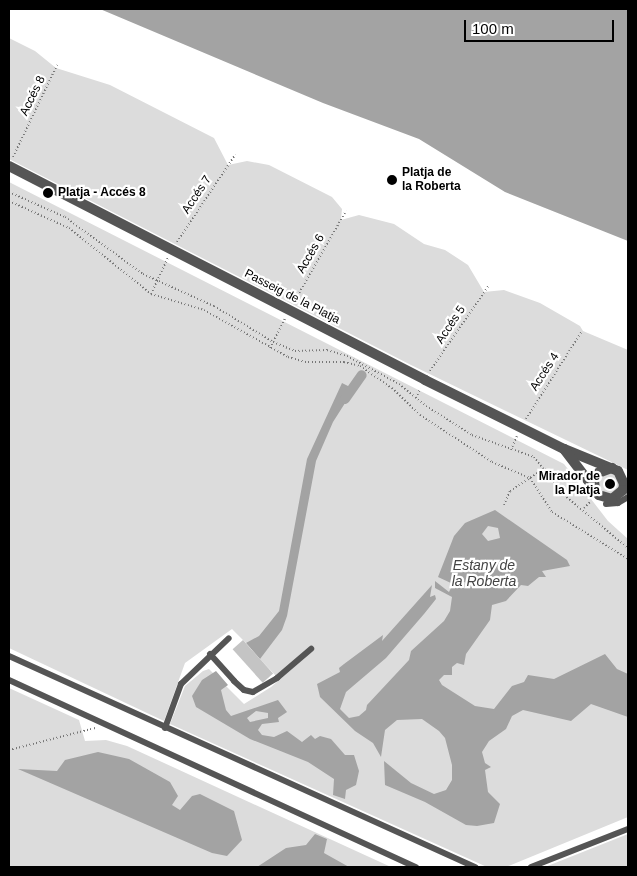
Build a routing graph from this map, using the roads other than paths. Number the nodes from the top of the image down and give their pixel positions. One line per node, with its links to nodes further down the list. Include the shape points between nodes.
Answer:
1 (10, 164): 2 (street, Passeig de la Platja)
2 (564, 449): 3 (street, Passeig de la Platja); 4 (street, Passeig de la Platja)
3 (612, 468): 4 (street, via 598,473 594,480); 4 (street, via 622,477 623,490 612,499)
4 (595, 494)
5 (628, 497): 6 (lane)
6 (606, 504)
7 (229, 638): 9 (lane)
8 (311, 649): 9 (lane, via 277,678 253,692 234,682)
9 (210, 654): 12 (lane, via 181,684)
10 (9, 656): 12 (lane)
11 (9, 680): 14 (lane)
12 (165, 728): 15 (lane)
13 (628, 828): 16 (lane)
14 (416, 867)
15 (475, 867)
16 (531, 867)

